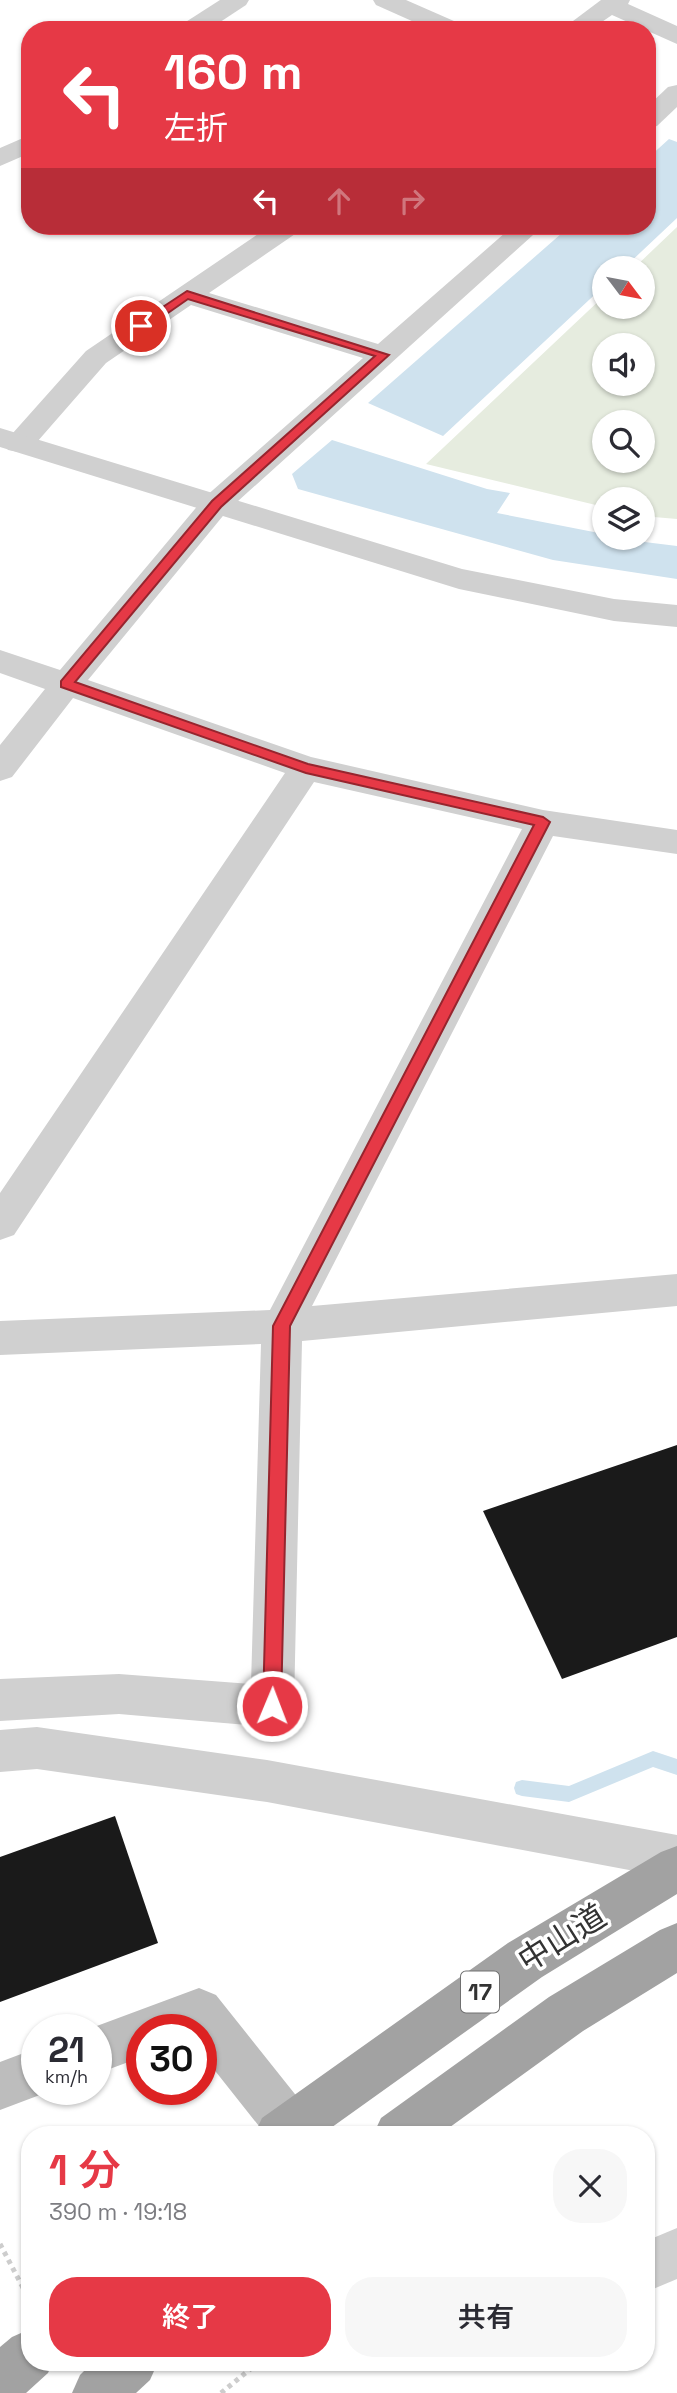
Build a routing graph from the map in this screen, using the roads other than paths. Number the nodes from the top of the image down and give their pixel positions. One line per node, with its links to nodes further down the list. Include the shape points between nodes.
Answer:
1 (237, 0): 5 (street)
2 (386, 0): 4 (street)
3 (614, 2): 8 (street); 9 (street)
4 (421, 15): 6 (street); 7 (street)
5 (204, 21)
6 (411, 21)
7 (434, 21)
8 (586, 21)
9 (649, 21)
10 (656, 25): 11 (street)
11 (677, 36)
12 (677, 93): 13 (street)
13 (656, 113)
14 (21, 148): 15 (street)
15 (0, 158)
16 (275, 235): 18 (street)
17 (518, 235): 19 (street)
18 (187, 295): 19 (street); 20 (street, via 96,357)
19 (383, 355): 21 (street)
20 (9, 440): 21 (street)
21 (216, 504): 22 (street, via 459,579 614,610); 24 (street)
22 (677, 617)
23 (0, 661): 24 (street)
24 (66, 684): 25 (street); 26 (street)
25 (306, 768): 27 (street); 29 (street)
26 (0, 769)
27 (543, 822): 28 (street); 31 (street)
28 (677, 842)
29 (0, 1224)
30 (677, 1290): 31 (street)
31 (282, 1326): 32 (street); 33 (street, via 272,1706 119,1694)
32 (0, 1338)
33 (0, 1700)
34 (0, 1751): 35 (street, via 37,1748 267,1781)
35 (677, 1857)
36 (677, 1868): 42 (highway, 中山道 / 17, via 526,1960)
37 (677, 1946): 43 (highway, via 566,2014)
38 (217, 2036): 41 (main road)
39 (21, 2078): 40 (main road)
40 (0, 2086)
41 (284, 2126)
42 (297, 2126)
43 (410, 2126)
44 (677, 2253): 45 (street)
45 (655, 2263)
46 (21, 2363): 48 (highway)
47 (122, 2371): 49 (highway)
48 (0, 2381)
49 (97, 2393)

